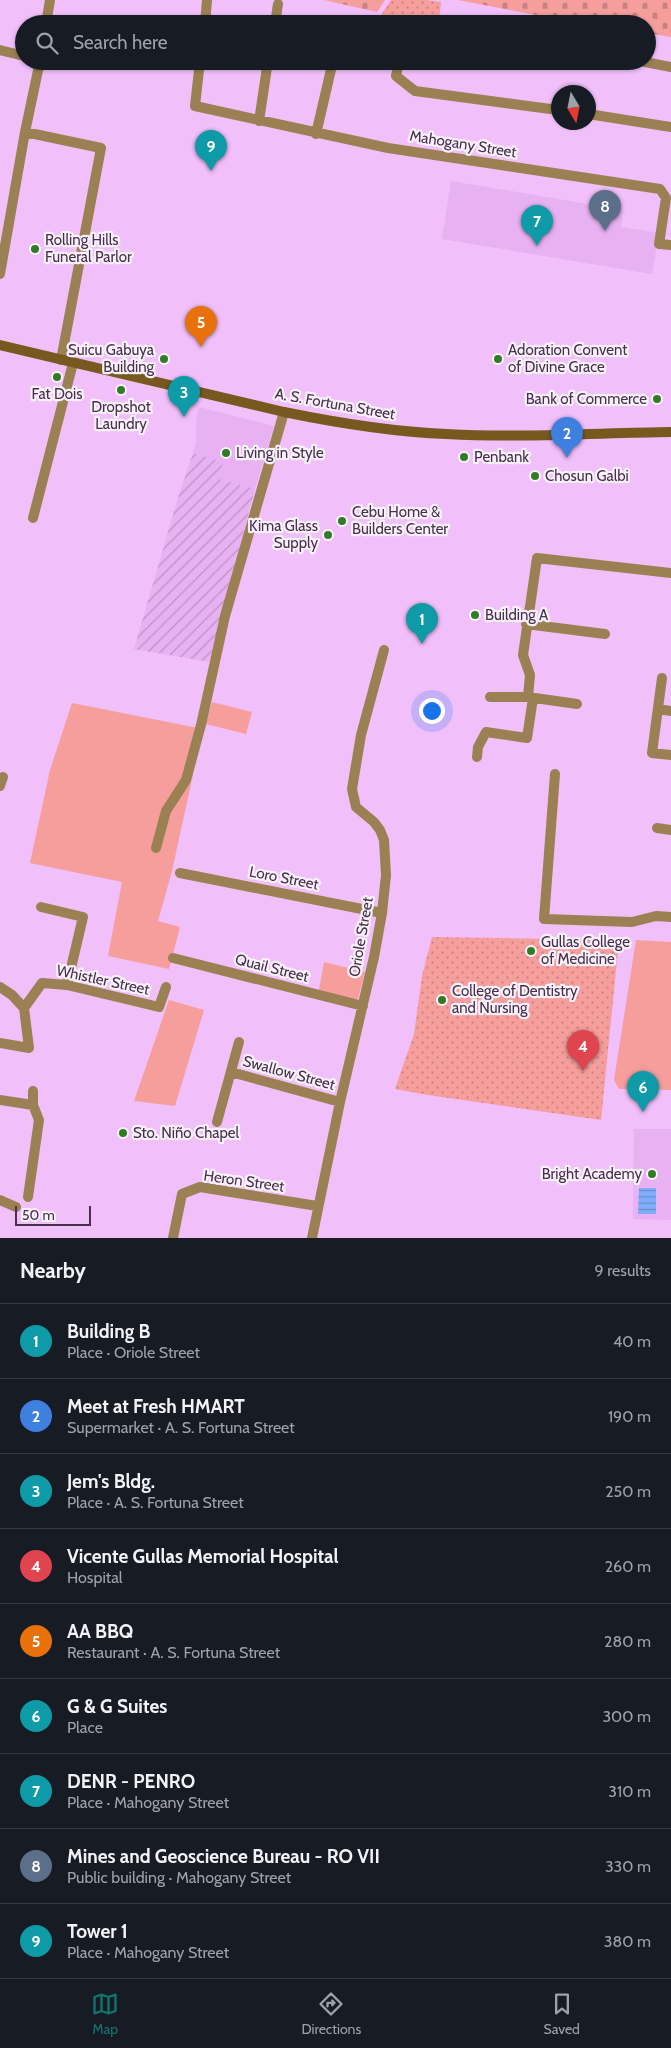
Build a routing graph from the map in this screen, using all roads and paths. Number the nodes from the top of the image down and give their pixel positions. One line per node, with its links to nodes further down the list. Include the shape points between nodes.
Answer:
1 (50, 0): 4 (street)
2 (207, 0): 5 (street)
3 (278, 4): 6 (street)
4 (48, 15)
5 (206, 15)
6 (276, 15)
7 (0, 50): 8 (street)
8 (15, 54)
9 (656, 64): 10 (street)
10 (671, 66)
11 (38, 70): 20 (street)
12 (199, 70): 18 (street, Mahogany Street, via 195,106)
13 (267, 70): 18 (street)
14 (331, 70): 21 (street)
15 (397, 70): 16 (street, via 396,76 416,91)
16 (551, 109)
17 (596, 115): 19 (street)
18 (259, 121): 21 (street, Mahogany Street)
19 (671, 127)
20 (25, 132): 23 (street); 25 (street, via 101,148)
21 (316, 134): 22 (street, Mahogany Street, via 660,189 666,198 659,244)
22 (671, 246)
23 (0, 274)
24 (0, 345): 25 (main road, A. S. Fortuna Street)
25 (61, 360): 26 (main road, A. S. Fortuna Street)
26 (74, 363): 27 (main road, A. S. Fortuna Street); 29 (street)
27 (284, 412): 28 (main road, A. S. Fortuna Street, via 392,430 447,434); 45 (street, via 225,616 186,780 166,811)
28 (671, 432)
29 (33, 518)
30 (671, 573): 31 (street, via 537,558)
31 (526, 624): 32 (street); 36 (street, via 523,655 530,675)
32 (605, 634)
33 (384, 650): 48 (street, Oriole Street, via 352,789 356,807 374,822 384,840 386,875)
34 (662, 678): 38 (street)
35 (490, 697): 36 (street)
36 (530, 698): 37 (street); 41 (street, via 527,738 486,732)
37 (577, 704)
38 (658, 709): 39 (street); 40 (street, via 652,752)
39 (671, 711)
40 (671, 755)
41 (477, 757)
42 (554, 774): 49 (street, via 544,919 632,922 656,916)
43 (657, 828): 44 (street)
44 (671, 830)
45 (156, 848)
46 (180, 873): 48 (street, Loro Street)
47 (42, 907): 51 (street, via 83,917)
48 (382, 913): 54 (street, Oriole Street)
49 (671, 917)
50 (173, 958): 54 (street, Quail Street)
51 (67, 986): 53 (street, Whistler Street, via 160,1006); 55 (street, Whistler Street, via 42,983)
52 (0, 987): 55 (street)
53 (166, 987)
54 (363, 1006): 61 (street, Oriole Street)
55 (24, 1008): 57 (street, via 29,1048)
56 (239, 1042): 58 (street)
57 (0, 1043)
58 (231, 1072): 61 (street, Swallow Street); 63 (street)
59 (33, 1091): 62 (street)
60 (0, 1100): 62 (street)
61 (340, 1102): 66 (street, Oriole Street)
62 (33, 1106): 64 (street, via 39,1120)
63 (217, 1122)
64 (28, 1197)
65 (0, 1200): 67 (street)
66 (317, 1206): 68 (street, Heron Street, via 200,1188 182,1194); 69 (street, Oriole Street)
67 (16, 1207)
68 (173, 1238)
69 (312, 1238)

